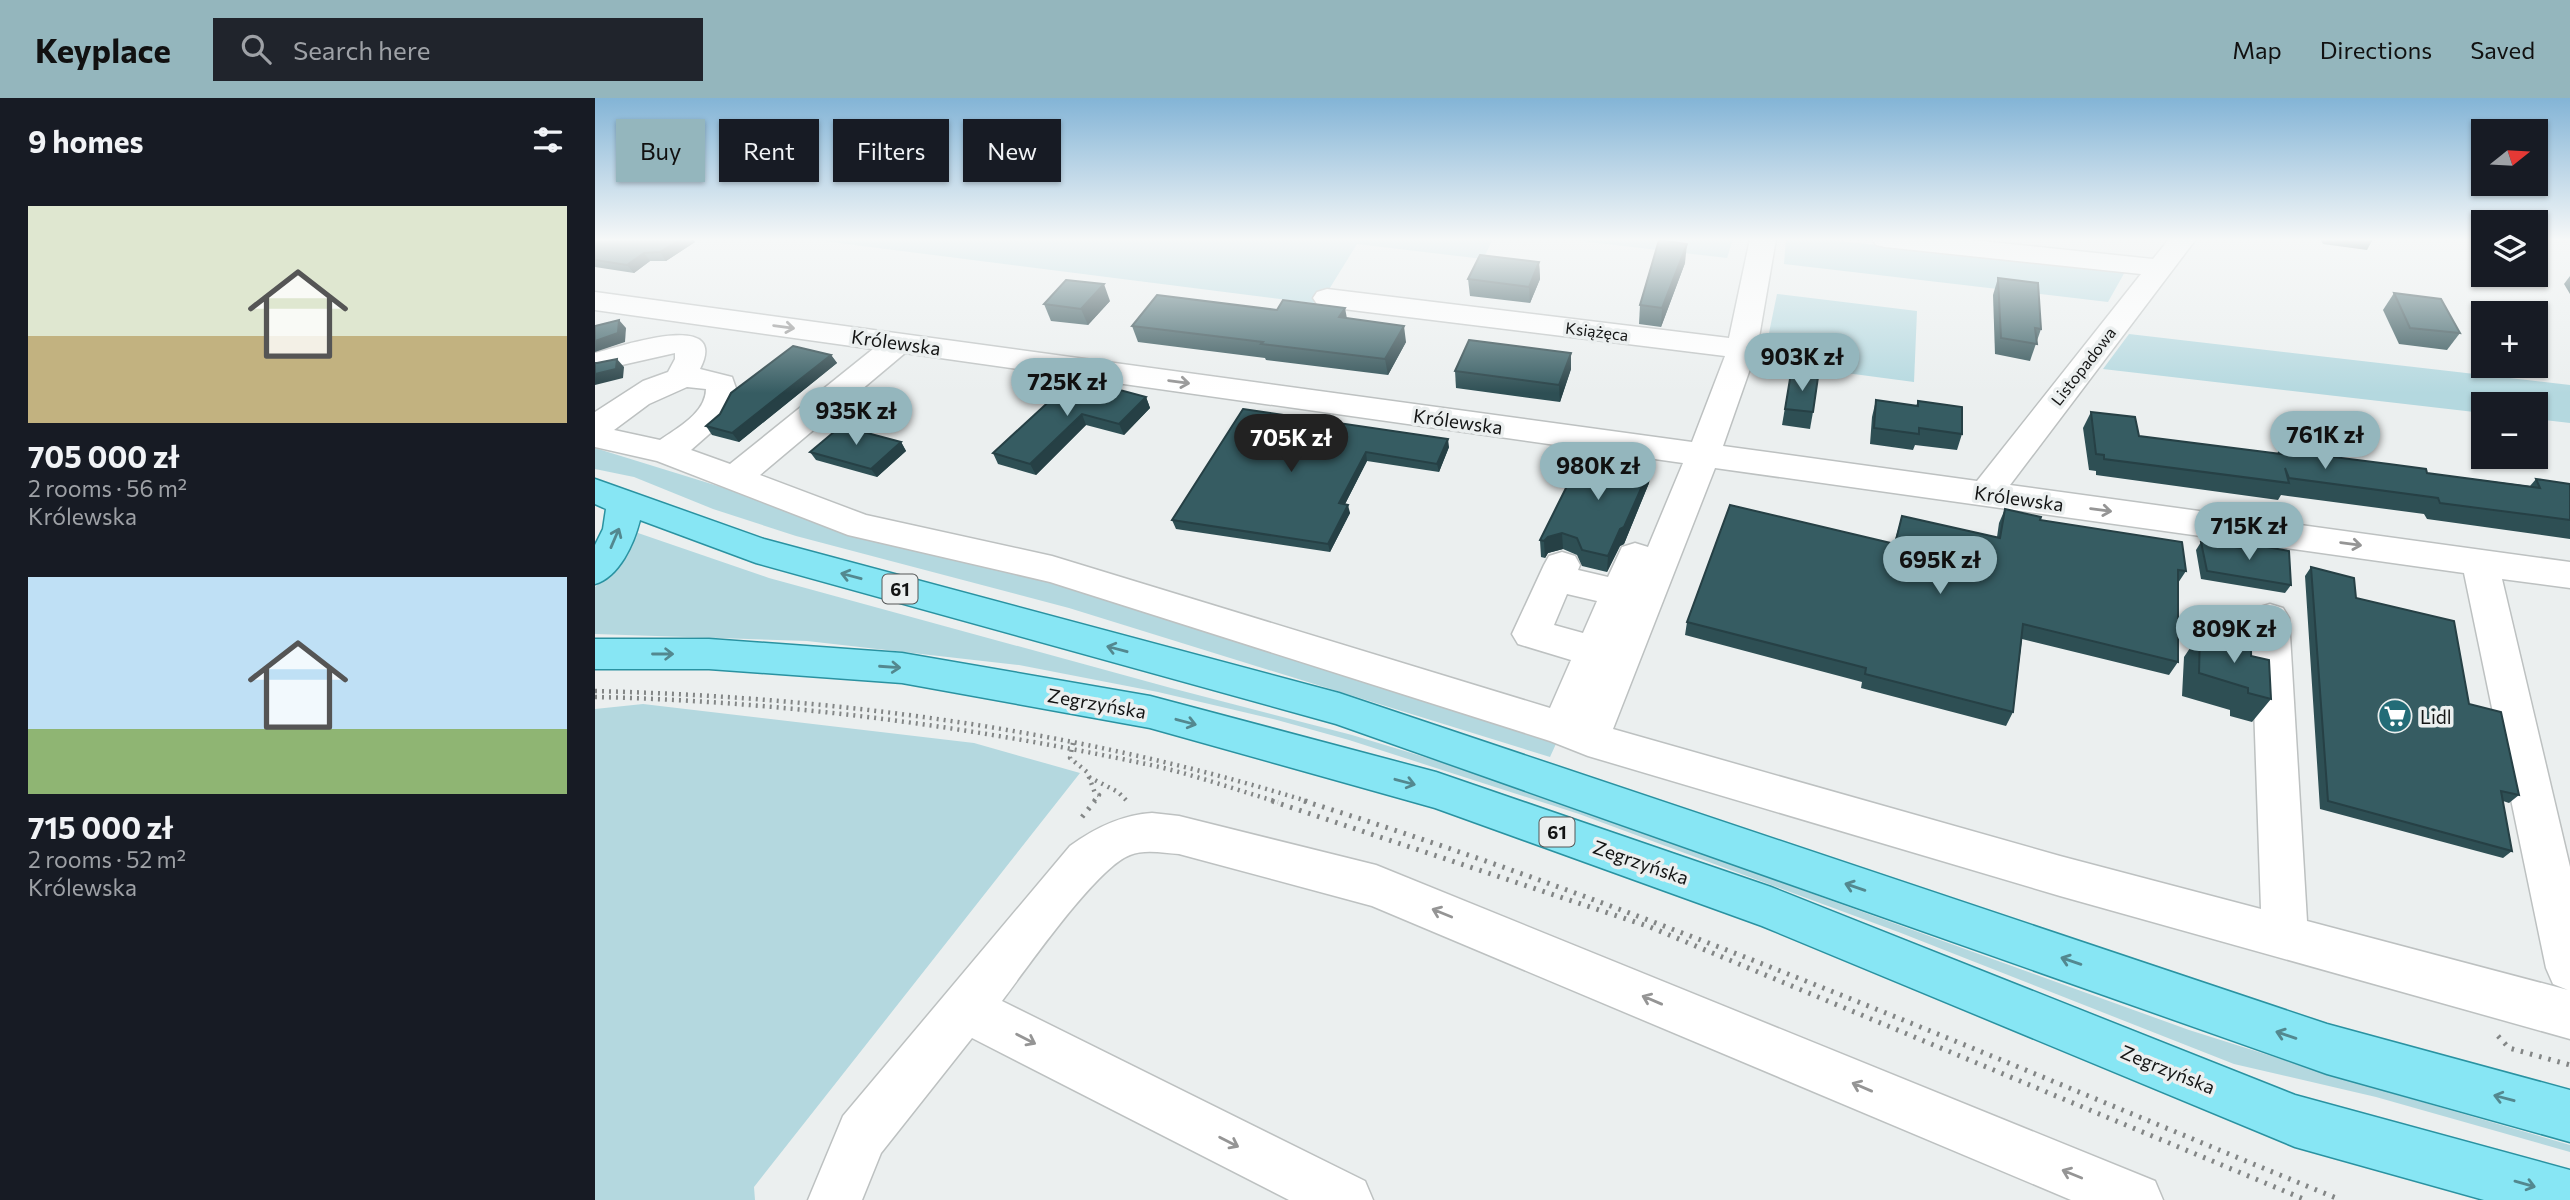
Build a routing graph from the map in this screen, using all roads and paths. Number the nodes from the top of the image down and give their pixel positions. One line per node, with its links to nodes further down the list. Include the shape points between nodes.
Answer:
1 (1753, 290): 6 (street)
2 (2143, 290): 15 (street, Listopadowa)
3 (1327, 298): 6 (street, Książęca)
4 (595, 301): 5 (street, Królewska, one-way to 5)
5 (899, 340): 12 (street, Królewska, one-way to 12); 14 (street)
6 (1742, 349): 12 (street)
7 (604, 360): 8 (street, via 682,342 692,351)
8 (680, 378): 9 (street, via 645,392); 11 (street, via 720,384 722,401)
9 (595, 428)
10 (595, 436): 11 (street)
11 (665, 452): 14 (street)
12 (1703, 455): 15 (street, Królewska); 24 (street)
13 (1611, 466): 20 (street, via 1615,457 1673,469)
14 (735, 478): 24 (street, via 860,526 1052,569)
15 (1985, 494): 17 (street, Królewska, one-way to 17)
16 (608, 496): 18 (main road, one-way to 16, via 608,556 624,509); 33 (main road, 61, one-way to 16, via 2327,1049 1339,709 756,550)
17 (2480, 562): 19 (street, Królewska); 28 (street)
18 (595, 571)
19 (2570, 575)
20 (1619, 593): 22 (street); 22 (street, via 1559,571 1531,634)
21 (2270, 618): 27 (street)
22 (1594, 651): 24 (street)
23 (595, 654): 34 (main road, Zegrzyńska / 61, one-way to 34, via 709,654 902,668 1150,712 1397,779 1771,908 2295,1121)
24 (1574, 733): 27 (street)
25 (1073, 743): 26 (path, via 1070,758 1087,772)
26 (1099, 795)
27 (2285, 938): 30 (street)
28 (2570, 968)
29 (965, 1009): 35 (street, via 862,1135); 36 (street, one-way to 36); 37 (street, one-way to 29, via 1376,886 1155,831 1129,834 1086,860)
30 (2570, 1015)
31 (2509, 1048): 32 (path)
32 (2570, 1065)
33 (2570, 1116)
34 (2570, 1196)
35 (835, 1200)
36 (1346, 1200)
37 (2136, 1200)

